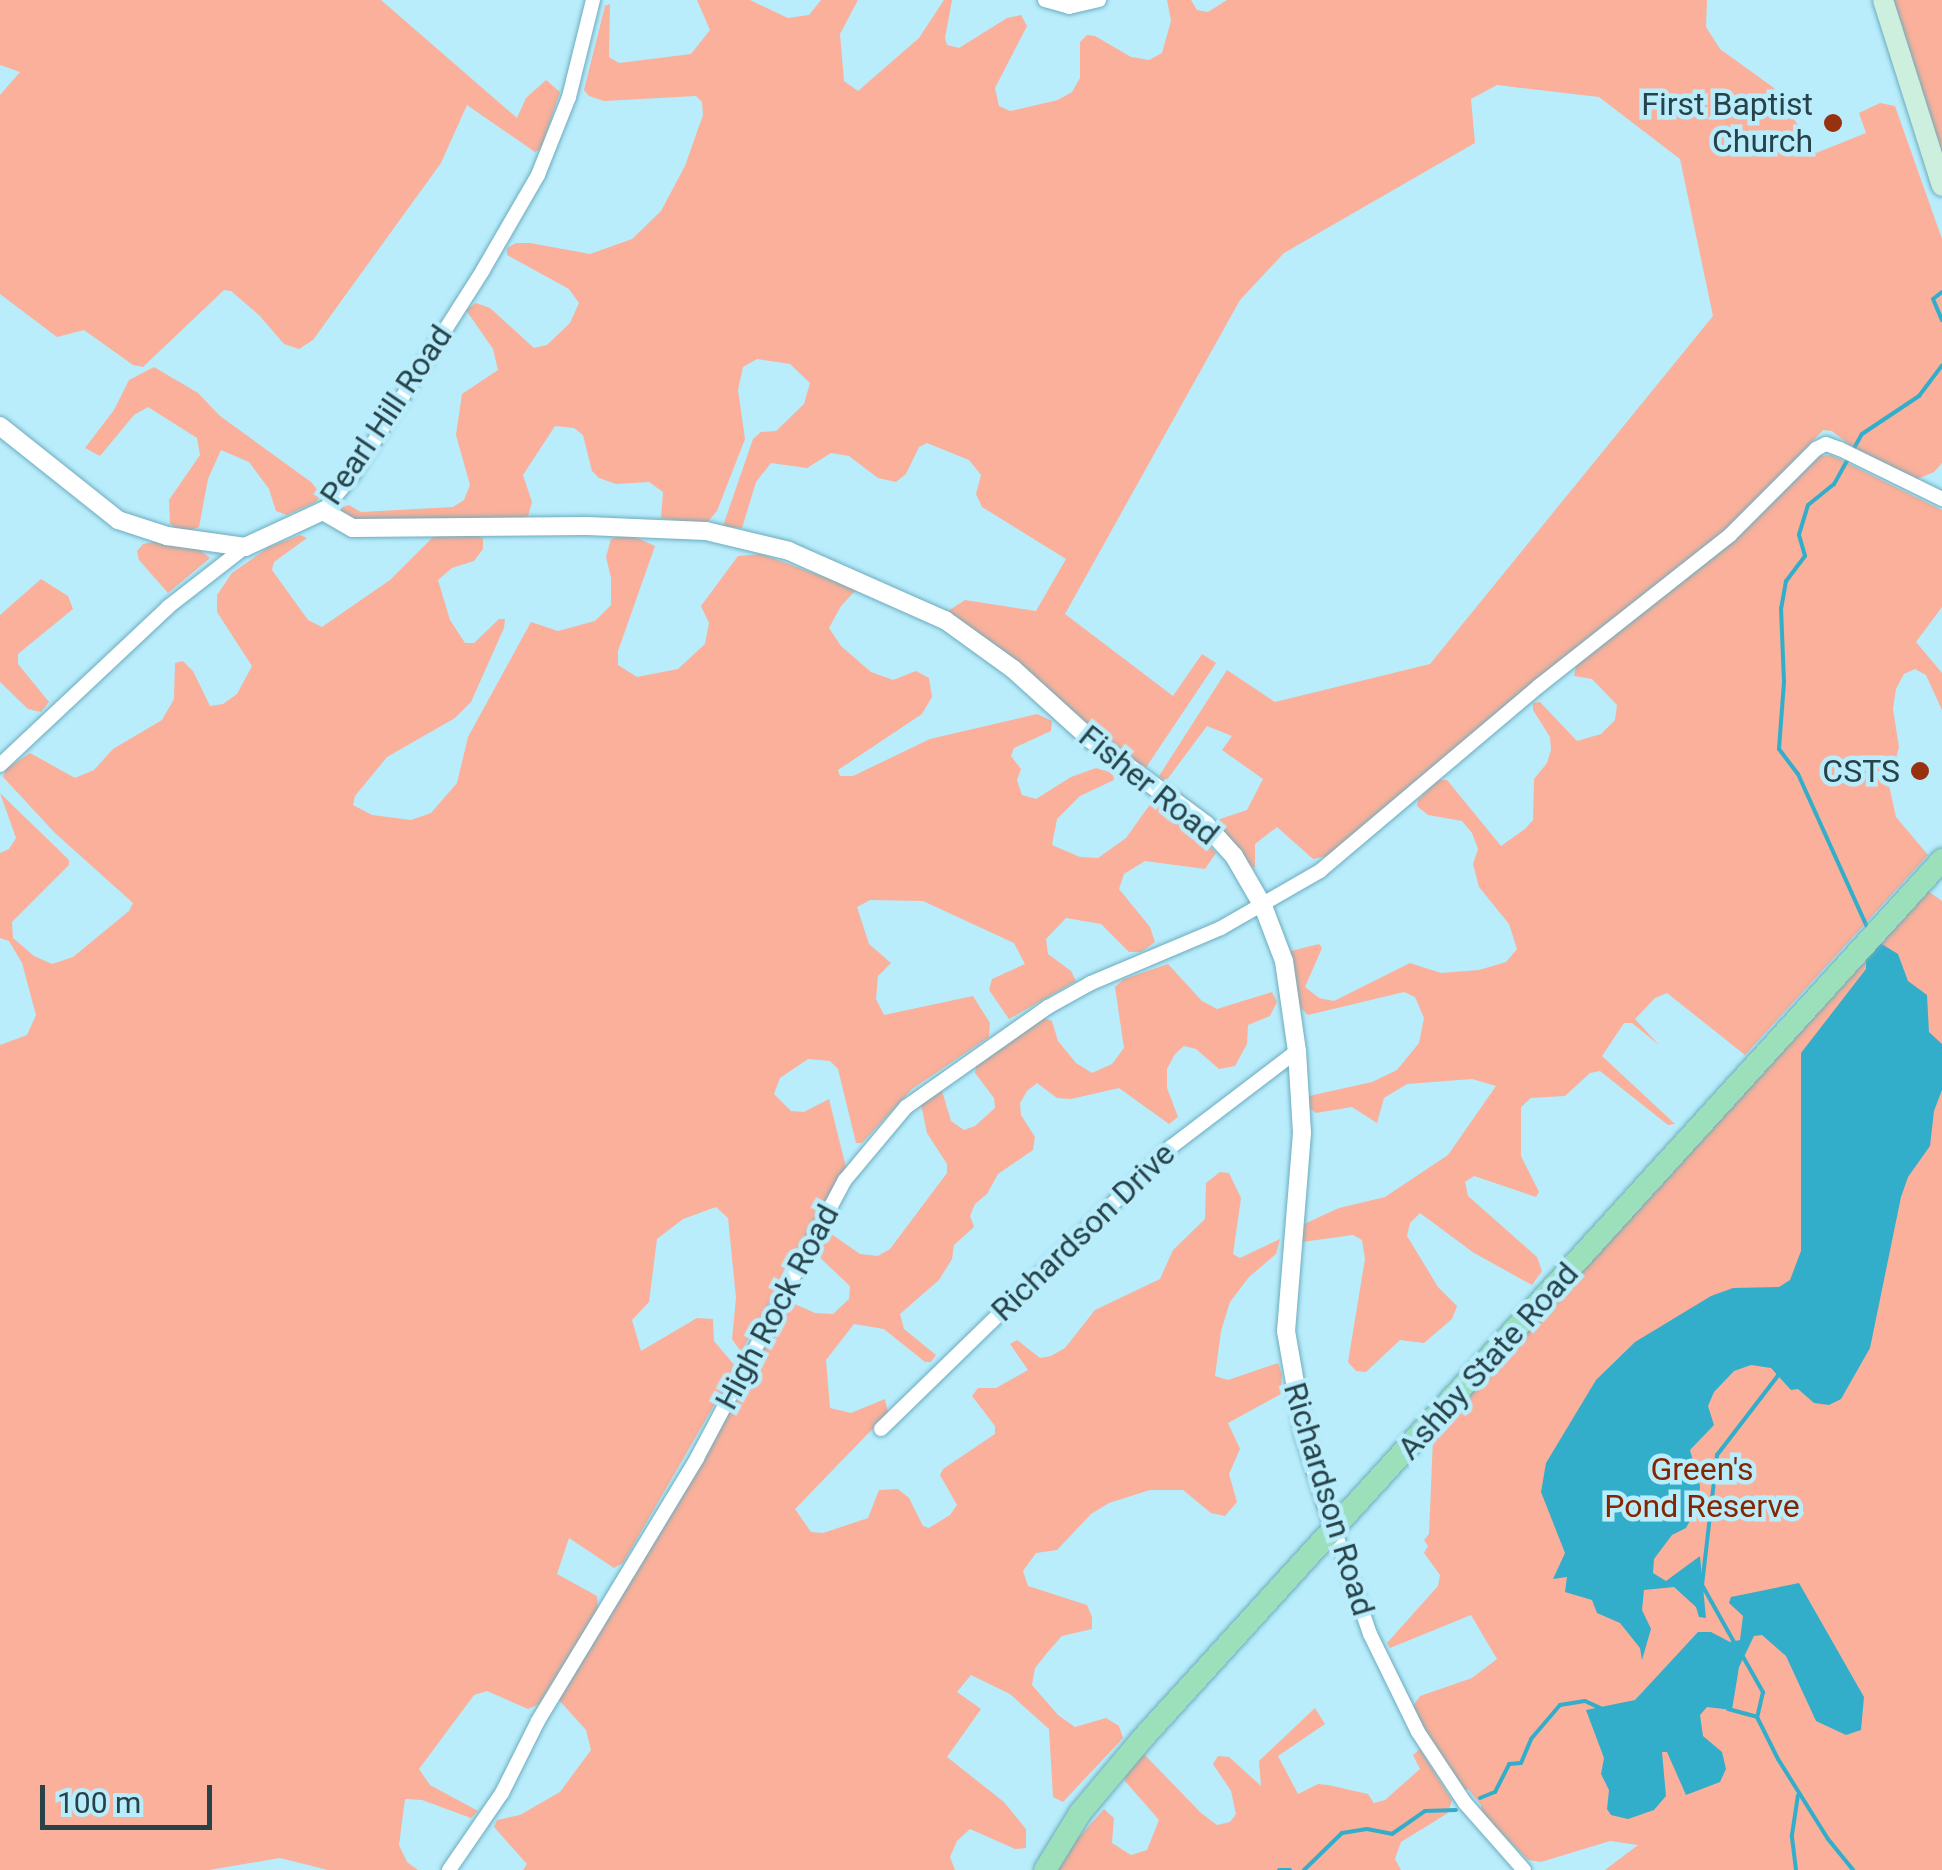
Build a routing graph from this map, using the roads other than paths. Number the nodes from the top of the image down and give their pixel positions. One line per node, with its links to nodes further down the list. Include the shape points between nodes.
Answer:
1 (593, 0): 8 (street, Pearl Hill Road, via 569,97 531,188 352,476)
2 (1045, 0): 3 (street, via 1069,7)
3 (1099, 0)
4 (1883, 0): 5 (main road)
5 (1942, 186)
6 (0, 426): 9 (street, via 125,524)
7 (1942, 499): 12 (street, via 1840,449 1816,449 1730,536 1539,686 1352,847)
8 (323, 511): 9 (street, Pearl Hill Road); 12 (street, Fisher Road, via 359,529 706,531 823,564 945,620 983,646 1088,738 1206,825 1234,856)
9 (246, 547): 10 (street, Pearl Hill Road, via 168,607)
10 (0, 764)
11 (1942, 860): 15 (main road, Ashby State Road)
12 (1263, 906): 13 (street, Richardson Road, via 1284,961); 16 (street, High Rock Road, via 1048,1007 912,1102 864,1152 502,1794)
13 (1297, 1051): 14 (street, Richardson Drive, via 1171,1147); 15 (street, Richardson Road, via 1302,1133 1286,1332 1304,1434)
14 (881, 1429)
15 (1334, 1529): 17 (main road, Ashby State Road, via 1112,1773); 18 (street, Richardson Road, via 1370,1634 1418,1732 1465,1803)
16 (449, 1870)
17 (1045, 1870)
18 (1524, 1870)

